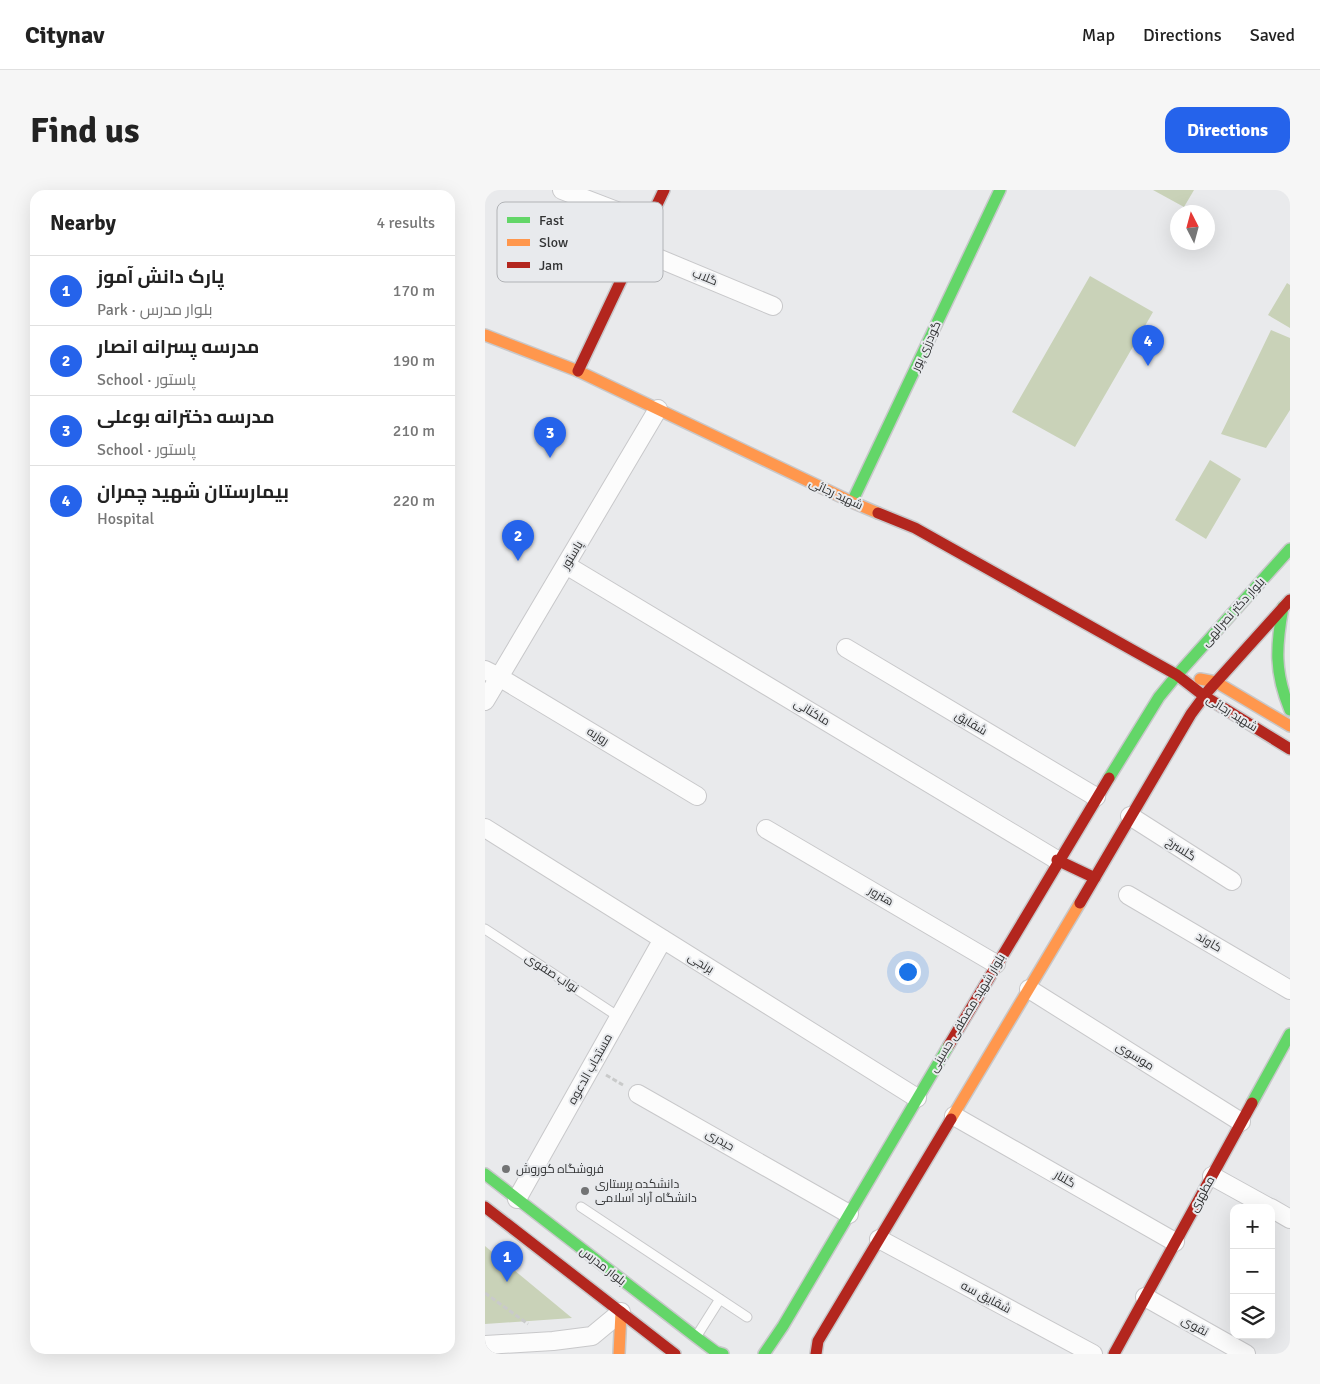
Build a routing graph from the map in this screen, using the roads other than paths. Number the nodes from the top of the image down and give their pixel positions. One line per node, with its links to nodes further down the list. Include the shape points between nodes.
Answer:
1 (562, 190): 4 (street)
2 (664, 190): 5 (main road)
3 (1000, 190): 12 (main road, گودرزی پور)
4 (593, 202)
5 (658, 202)
6 (663, 260): 8 (street, گلاب)
7 (620, 282): 10 (main road)
8 (773, 306)
9 (485, 335): 10 (main road, شهید رجائی)
10 (579, 370): 11 (main road, شهید رجائی)
11 (658, 409): 12 (main road, شهید رجائی); 14 (street, پاستور)
12 (852, 502): 18 (main road, شهید رجائی, via 915,528)
13 (1290, 549): 18 (main road, بلوار دکتر نصرالهی)
14 (566, 565): 17 (street, پاستور); 30 (street, ماکنانی)
15 (1287, 603): 19 (main road); 22 (main road, via 1277,639 1277,659)
16 (845, 648): 26 (street, شقایق)
17 (492, 674): 21 (street, پاستور); 25 (street, روزبه)
18 (1177, 675): 19 (main road, شهید رجائی); 20 (main road, شهید رجائی); 26 (main road, بلوار شهید مصطفی حسینی, via 1143,721)
19 (1216, 682): 20 (main road); 23 (main road, شهید رجائی)
20 (1206, 693): 24 (main road, شهید رجائی); 27 (main road)
21 (485, 701)
22 (1290, 710)
23 (1290, 726)
24 (1290, 749)
25 (697, 796)
26 (1096, 797): 30 (main road, بلوار شهید مصطفی حسینی)
27 (1131, 816): 31 (main road); 32 (street, گلسرخ)
28 (485, 828): 35 (street, برنجی)
29 (766, 829): 36 (street, هنرور)
30 (1057, 860): 31 (main road); 36 (main road, بلوار شهید مصطفی حسینی)
31 (1095, 878): 37 (main road)
32 (1232, 881)
33 (1128, 895): 38 (street, کاوند)
34 (485, 929): 39 (lane, نواب صفوی)
35 (663, 939): 39 (street, مستجاب الدعوه); 43 (street, برنجی)
36 (996, 964): 43 (main road, بلوار شهید مصطفی حسینی)
37 (1029, 989): 44 (main road); 45 (street, موسوی)
38 (1290, 990)
39 (619, 1017): 48 (street, مستجاب الدعوه)
40 (1290, 1034): 41 (main road, مطهری)
41 (1284, 1059): 45 (main road, مطهری)
42 (638, 1094): 53 (street, حیدری)
43 (917, 1098): 53 (main road, بلوار شهید مصطفی حسینی)
44 (954, 1116): 55 (main road); 56 (street, گلنار)
45 (1241, 1122): 47 (main road, مطهری)
46 (485, 1174): 48 (main road, بلوار مدرس)
47 (1212, 1176): 49 (street); 56 (main road, مطهری)
48 (517, 1199): 61 (main road, بلوار مدرس)
49 (1264, 1204)
50 (485, 1207): 59 (main road, بلوار مدرس)
51 (581, 1207): 58 (lane)
52 (1275, 1210): 54 (street)
53 (849, 1214): 66 (main road, بلوار شهید مصطفی حسینی)
54 (1290, 1219)
55 (879, 1240): 67 (main road, via 818,1341); 68 (street, شقایق سه)
56 (1175, 1242): 57 (main road, مطهری)
57 (1145, 1297): 69 (main road, مطهری); 70 (street, نقوی)
58 (720, 1299): 60 (lane); 61 (lane)
59 (621, 1312): 62 (street, via 592,1336 553,1342); 63 (main road); 64 (main road, بلوار مدرس)
60 (747, 1316)
61 (696, 1337): 65 (main road, بلوار مدرس)
62 (485, 1345)
63 (619, 1354)
64 (675, 1354)
65 (723, 1354)
66 (764, 1354)
67 (816, 1354)
68 (1093, 1354)
69 (1114, 1354)
70 (1246, 1354)

